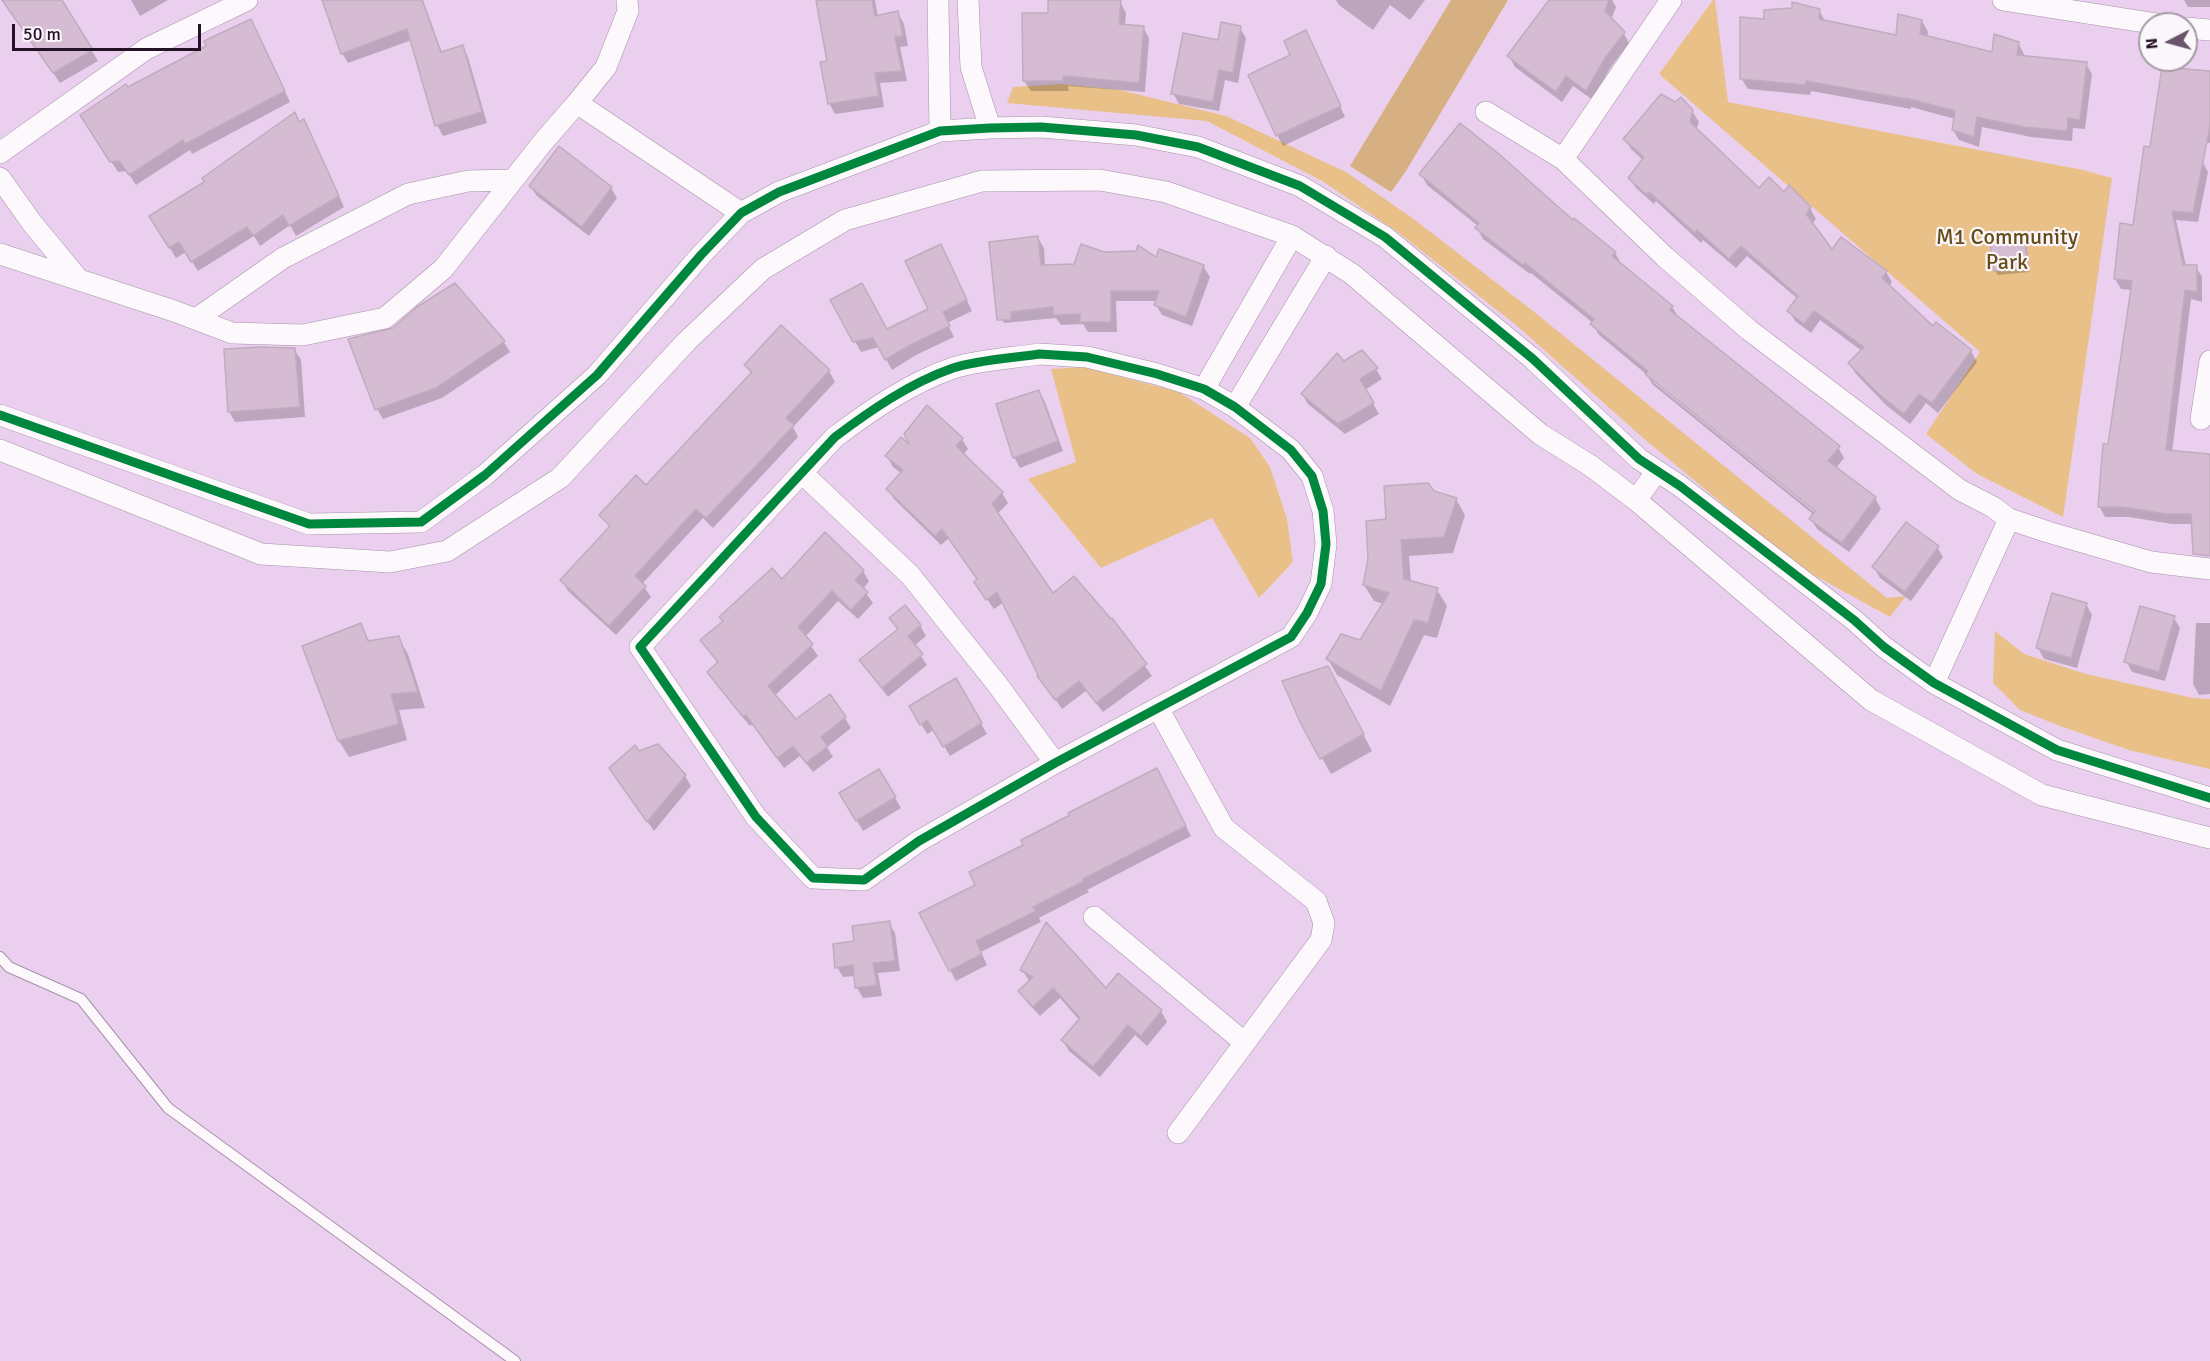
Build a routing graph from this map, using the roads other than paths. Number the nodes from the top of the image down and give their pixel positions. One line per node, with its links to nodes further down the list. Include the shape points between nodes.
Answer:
1 (247, 0): 12 (street, via 146,49)
2 (627, 0): 8 (street, via 628,11 606,67)
3 (938, 0): 11 (street)
4 (968, 0): 10 (street, via 971,67)
5 (1671, 0): 13 (street)
6 (2003, 0): 7 (street)
7 (2138, 21)
8 (577, 104): 15 (street); 16 (street)
9 (1486, 112): 13 (street)
10 (990, 128): 11 (street); 28 (street, via 1136,135 1198,147 1300,186 1385,237 1533,359 1627,448)
11 (940, 131): 16 (street, via 779,192)
12 (0, 153)
13 (1563, 159): 31 (street, via 1665,257 1749,330 1960,490)
14 (0, 178): 20 (street)
15 (513, 180): 21 (street, via 468,181 408,194 283,258); 21 (street, via 444,269 385,318 303,335 232,333)
16 (741, 213): 32 (street, via 597,375 485,475)
17 (1292, 236): 19 (street); 23 (street); 33 (street, via 1166,192 1100,180 982,181 845,220 763,269 687,341 560,478)
18 (0, 254): 20 (street)
19 (1326, 256): 24 (street); 30 (street, via 1353,274 1540,434)
20 (80, 280): 21 (street)
21 (196, 319)
22 (2210, 361): 26 (street)
23 (1204, 389): 24 (street); 29 (street, via 1087,357 1039,354 954,368 904,390 870,411 834,437)
24 (1235, 407): 36 (street, via 1291,450 1312,476 1323,511 1326,544 1321,584 1291,637)
25 (0, 415): 32 (street, via 309,524)
26 (2201, 419)
27 (0, 450): 33 (street, via 261,554 390,562)
28 (1657, 471): 30 (street); 35 (street)
29 (802, 473): 37 (street, via 910,575 998,684); 37 (street, via 640,647 756,817 813,878 864,880 919,841)
30 (1636, 500): 39 (street, via 1871,700 2042,795)
31 (2009, 519): 34 (street, via 2151,562); 35 (street)
32 (421, 522): 33 (street)
33 (447, 551)
34 (2210, 569)
35 (1934, 683): 38 (street, via 2056,750)
36 (1158, 708): 37 (street); 42 (street, via 1224,828 1316,901 1324,923 1322,940)
37 (1054, 763)
38 (2210, 798)
39 (2210, 838)
40 (1094, 917): 42 (street)
41 (0, 957): 44 (lane, via 9,967 81,999 168,1108)
42 (1245, 1043): 43 (street)
43 (1178, 1133)
44 (515, 1361)

